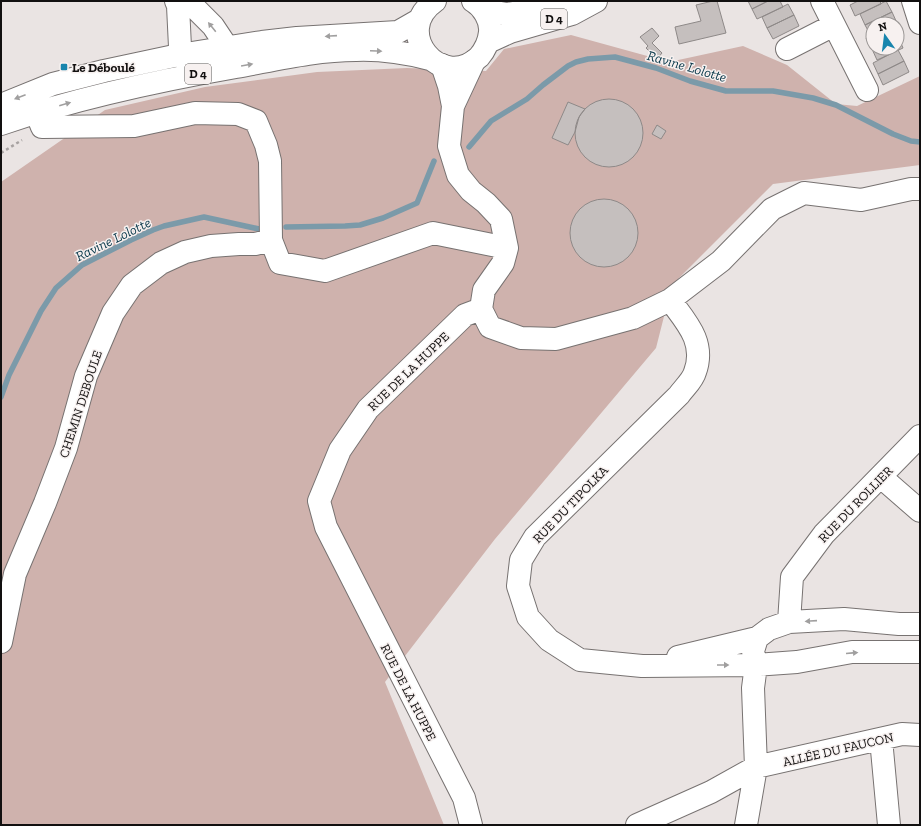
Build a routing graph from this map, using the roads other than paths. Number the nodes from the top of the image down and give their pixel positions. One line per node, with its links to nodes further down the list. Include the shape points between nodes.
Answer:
1 (176, 1): 15 (street)
2 (188, 1): 13 (street, one-way to 2, via 213,26)
3 (435, 1): 9 (street, D 4, via 423,12)
4 (574, 1): 8 (street, D 4, via 507,14)
5 (596, 1): 12 (street, D 4, via 572,14 510,32)
6 (822, 1): 11 (street)
7 (913, 1): 10 (street)
8 (478, 5): 12 (street, D 4, via 488,20)
9 (419, 20): 13 (street, D 4, one-way to 13, via 398,32 297,38); 17 (street, via 419,41 423,51)
10 (920, 23)
11 (834, 25): 14 (street); 19 (street)
12 (488, 42): 16 (street, via 483,53)
13 (227, 48): 15 (street, D 4); 18 (street)
14 (787, 49)
15 (179, 55): 18 (street); 20 (street, D 4, one-way to 20, via 53,84)
16 (474, 61): 17 (street, D 4, via 464,66 452,67); 21 (street)
17 (436, 62): 18 (street, D 4, one-way to 17, via 321,52 355,50 399,52); 21 (street, via 449,86)
18 (208, 72): 22 (street, D 4, one-way to 18)
19 (867, 90)
20 (1, 104)
21 (453, 106): 26 (street, via 449,146 458,175 501,219)
22 (36, 112): 23 (street, D 4); 25 (street, via 42,127 134,126 195,113 238,114 256,121 270,161)
23 (1, 124)
24 (920, 189): 27 (street, via 861,200 804,193 772,209 721,261)
25 (271, 240): 26 (street, via 280,263 325,272 434,232); 35 (street, CHEMIN DEBOULE, via 255,244 211,246 185,252 161,263 132,285 124,296 113,314 86,376 66,448 15,574)
26 (508, 248): 28 (street, via 503,263 484,290)
27 (670, 300): 28 (street, via 633,318 556,339 521,338 490,327); 38 (street, RUE DU TIPOLKA, via 694,334 699,351 695,373 679,395 535,537 521,560 518,586 528,617 549,640 580,660)
28 (481, 309): 42 (street, RUE DE LA HUPPE, via 466,315 368,409 340,450 319,501 326,527 464,798)
29 (920, 436): 30 (street, RUE DU ROLLIER)
30 (881, 477): 31 (street); 32 (street, RUE DU ROLLIER, via 824,534 792,577)
31 (920, 511)
32 (789, 622): 33 (street, one-way to 32, via 844,618); 34 (street, via 769,629)
33 (920, 624)
34 (758, 638): 37 (street, via 753,651); 38 (street)
35 (1, 642)
36 (920, 652): 37 (street, one-way to 36, via 797,662 852,652)
37 (756, 665): 38 (street, one-way to 37); 41 (street, via 752,688)
38 (642, 666)
39 (920, 735): 40 (street, ALLÉE DU FAUCON, via 902,734)
40 (881, 739): 41 (street, ALLÉE DU FAUCON); 45 (street)
41 (756, 767): 43 (street, ALLÉE DU FAUCON, via 711,792); 44 (street)
42 (471, 825)
43 (637, 825)
44 (746, 825)
45 (889, 825)

